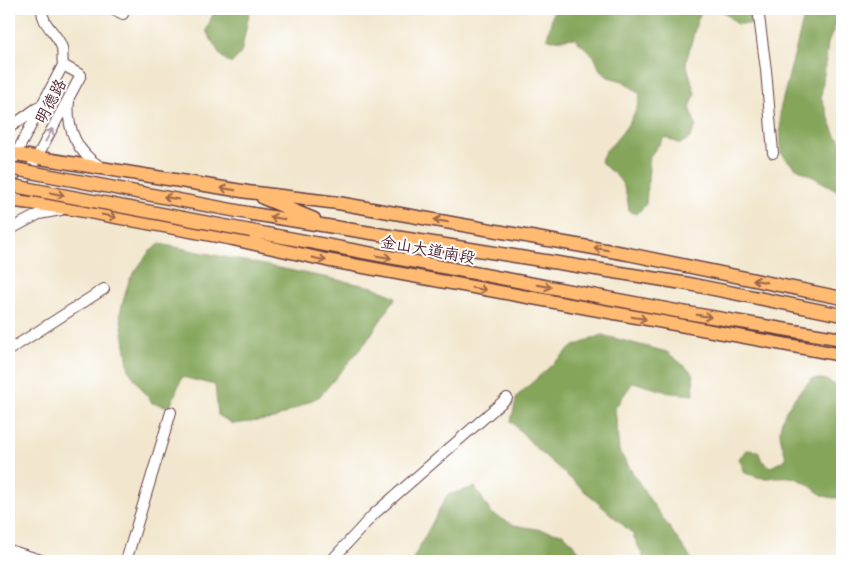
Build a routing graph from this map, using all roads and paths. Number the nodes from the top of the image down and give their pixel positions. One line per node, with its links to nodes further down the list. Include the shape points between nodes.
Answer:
1 (42, 9): 5 (street, via 42,19 62,49)
2 (113, 9): 4 (street)
3 (758, 9): 9 (street)
4 (123, 14)
5 (63, 65): 6 (street, 明德路, via 81,75); 7 (street, 明德路)
6 (71, 95): 11 (street, 明德路, one-way to 6); 13 (street, via 69,120 73,136 86,156)
7 (42, 104): 8 (street); 10 (street, 明德路)
8 (9, 128)
9 (772, 153)
10 (12, 154): 11 (main road); 12 (street, 明德路)
11 (37, 158): 13 (main road); 16 (street, 明德路)
12 (9, 168): 18 (main road, 金山大道南段, one-way to 12, bridge)
13 (107, 169): 15 (main road, one-way to 13)
14 (9, 185): 21 (main road, 金山大道南段, one-way to 21, bridge)
15 (248, 192): 18 (main road); 24 (main road, one-way to 15, via 628,254 367,208)
16 (10, 203): 17 (main road)
17 (73, 209): 19 (street, via 39,214); 20 (main road, one-way to 20)
18 (340, 229): 23 (main road, 金山大道南段)
19 (9, 230)
20 (233, 240): 21 (main road); 29 (main road, one-way to 29, via 335,262)
21 (338, 248): 26 (main road, 金山大道南段, one-way to 26)
22 (104, 289): 28 (street)
23 (733, 292): 24 (main road); 25 (main road, 金山大道南段)
24 (842, 298)
25 (842, 315)
26 (726, 320): 27 (main road, 金山大道南段); 29 (main road)
27 (842, 339)
28 (9, 350)
29 (838, 354)
30 (507, 398): 35 (street, via 374,514)
31 (171, 412): 34 (street)
32 (9, 550): 33 (street)
33 (44, 561)
34 (126, 561)
35 (331, 561)

